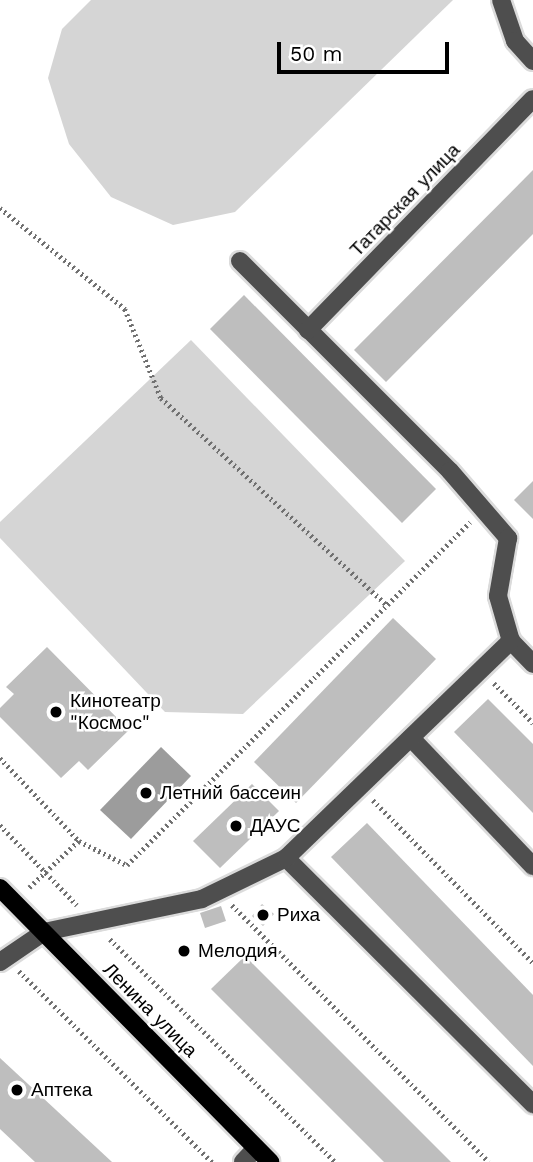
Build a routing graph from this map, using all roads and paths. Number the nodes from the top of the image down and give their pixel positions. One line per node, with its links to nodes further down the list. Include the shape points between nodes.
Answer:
1 (501, 0): 2 (street, via 515,41)
2 (533, 61)
3 (533, 99): 6 (street, Татарская улица)
4 (0, 208): 8 (path, via 125,309 161,398)
5 (240, 261): 6 (street)
6 (308, 330): 7 (street)
7 (484, 510): 8 (path); 9 (street, via 508,538 498,596)
8 (387, 605): 17 (path, via 127,865)
9 (511, 641): 10 (street); 11 (street)
10 (533, 664)
11 (481, 670): 12 (path); 13 (street)
12 (533, 723)
13 (411, 738): 15 (street); 19 (street)
14 (0, 758): 17 (path)
15 (360, 787): 18 (street); 26 (path)
16 (0, 825): 20 (path)
17 (79, 841): 20 (path)
18 (286, 858): 22 (street); 27 (street)
19 (533, 866)
20 (46, 872): 23 (path)
21 (0, 888): 24 (main road, Ленина улица)
22 (218, 891): 23 (street, via 202,899); 33 (path)
23 (90, 919): 24 (street); 32 (path)
24 (44, 932): 25 (street); 28 (main road, Ленина улица)
25 (4, 960): 29 (path)
26 (533, 963)
27 (533, 1104)
28 (256, 1148): 30 (street); 31 (main road, Ленина улица)
29 (212, 1162)
30 (243, 1162)
31 (270, 1162)
32 (335, 1162)
33 (489, 1162)

